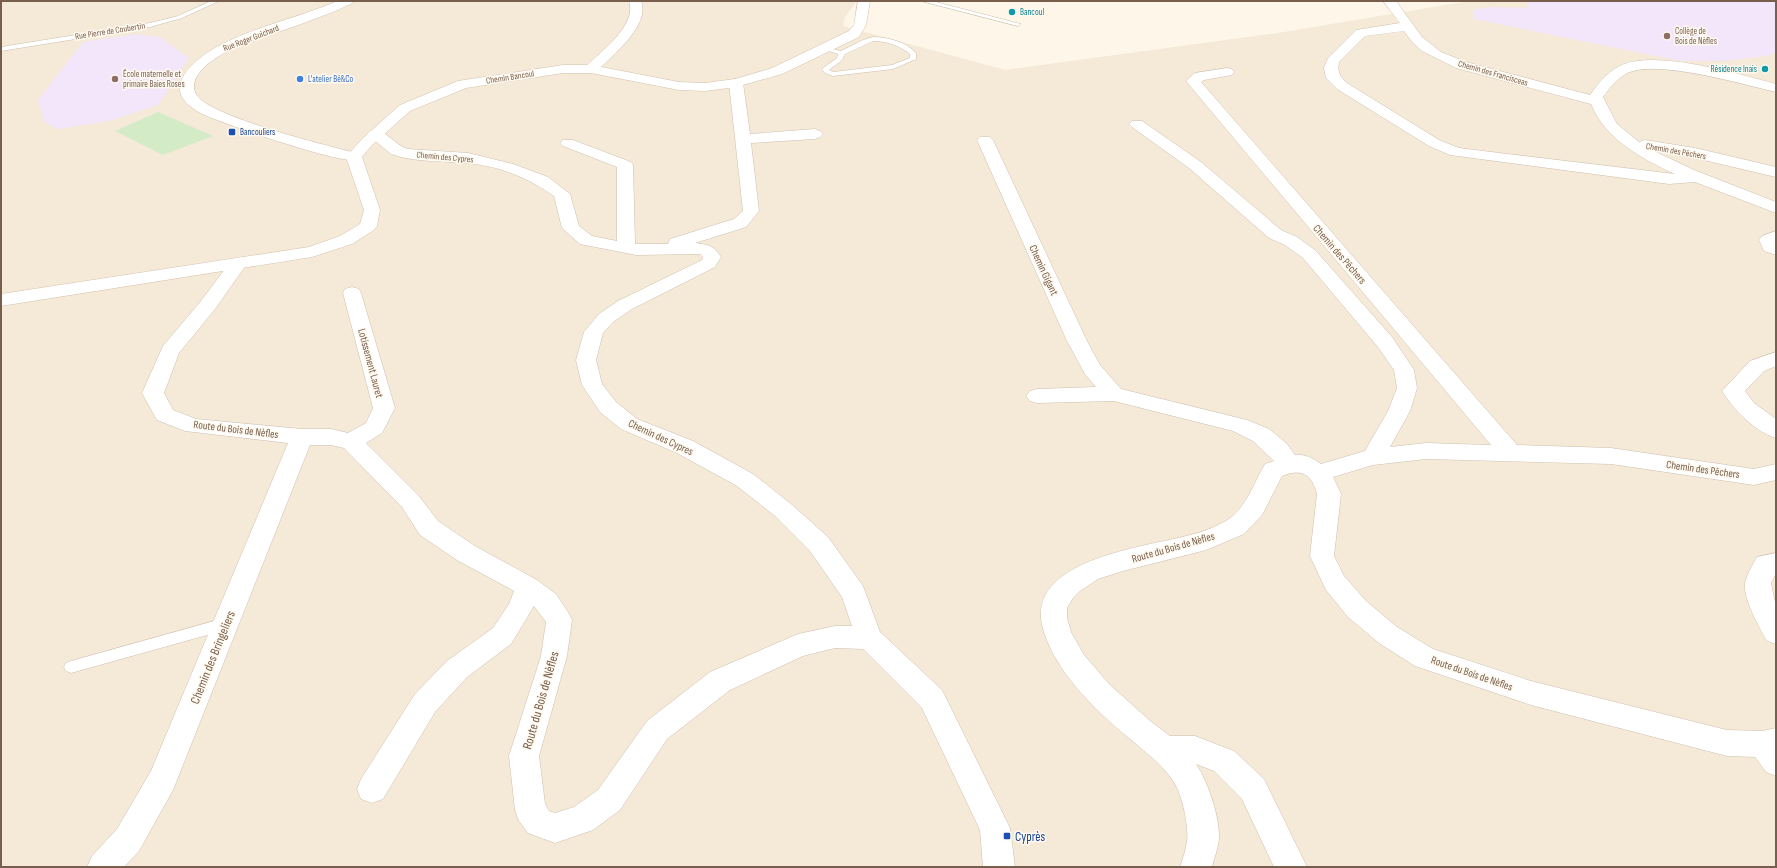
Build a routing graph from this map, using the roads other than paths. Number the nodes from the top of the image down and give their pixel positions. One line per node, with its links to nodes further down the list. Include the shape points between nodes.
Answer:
1 (216, 1): 10 (lane, Rue Pierre de Coubertin, via 180,17 150,25)
2 (347, 1): 24 (street, Rue Roger Guichard, via 325,12 222,49 200,64 190,76 187,90 191,100 209,112)
3 (634, 1): 12 (street, via 637,6 631,30)
4 (864, 1): 9 (street, Chemin Bancoul, via 860,25 854,34)
5 (924, 1): 7 (lane)
6 (1389, 1): 8 (street, Chemin des Francisceas, via 1401,12)
7 (1018, 24)
8 (1409, 26): 16 (street, Chemin des Francisceas, via 1423,46 1461,65); 26 (street, via 1361,33 1333,61 1331,68 1334,78 1342,86 1434,143 1456,152 1483,156 1669,179)
9 (825, 48): 11 (lane); 14 (street, Chemin Bancoul, via 777,71)
10 (1, 49)
11 (842, 53): 11 (lane, via 840,59 825,69 827,72 833,74 893,67 913,59 913,53 907,47 873,39)
12 (591, 69): 14 (street, Chemin Bancoul, via 680,86 705,87); 18 (street, Chemin Bancoul, via 563,69 463,84 405,108)
13 (1227, 72): 41 (street, Chemin des Pêchers, via 1200,76 1193,82)
14 (736, 83): 20 (street, Chemin des Cypres)
15 (1776, 88): 16 (street, via 1692,70 1649,65 1620,71 1602,86 1596,97)
16 (1598, 101): 23 (street, via 1613,128)
17 (1137, 124): 42 (street, via 1195,165 1275,234 1292,241 1309,254 1385,342 1404,370 1407,388 1399,411)
18 (375, 134): 24 (street, Chemin Bancoul); 29 (street, Chemin des Cypres, via 397,151 407,154 468,158 507,167 542,180 562,194 570,228 586,240)
19 (815, 134): 20 (street)
20 (743, 139): 30 (street, Chemin des Cypres, via 751,205 747,217 731,226)
21 (985, 140): 36 (street, Chemin Gigant, via 1077,341 1092,369)
22 (568, 143): 29 (street, via 625,165)
23 (1634, 145): 25 (street, Chemin des Pêchers, via 1643,144 1696,153); 26 (street, Chemin des Pêchers, via 1669,165)
24 (354, 157): 32 (street, via 372,210 368,226 346,240 312,252)
25 (1776, 172)
26 (1700, 178): 27 (street, Chemin des Pêchers)
27 (1776, 208)
28 (1776, 236): 31 (street, via 1768,240 1770,247)
29 (626, 249): 30 (street, Chemin des Cypres)
30 (654, 250): 50 (street, Chemin des Cypres, via 695,248 706,250 712,257 702,268 625,305 602,323 594,332 586,360 592,385 608,407 629,424 685,447 745,480 783,510 819,544 854,593)
31 (1776, 250)
32 (237, 265): 34 (street); 39 (street, Route du Bois de Nèfles, via 208,306 170,351 153,393 165,416 193,426)
33 (352, 293): 40 (street, Lotissement Lauret, via 384,408 374,428)
34 (1, 300)
35 (1776, 359): 38 (street, via 1757,366 1733,391 1746,408)
36 (1114, 394): 37 (street); 43 (street, via 1239,425 1261,435 1279,450)
37 (1037, 396)
38 (1776, 430)
39 (302, 437): 40 (street, Route du Bois de Nèfles, via 331,437); 48 (street, Chemin des Bringeliers)
40 (351, 442): 47 (street, Route du Bois de Nèfles, via 410,501 429,528 466,553)
41 (1511, 453): 42 (street, Chemin des Pêchers, via 1426,451); 44 (street, Chemin des Pêchers, via 1611,456 1754,477)
42 (1373, 458): 45 (street, Chemin des Pêchers, via 1345,464)
43 (1289, 464): 45 (street, Route du Bois de Nèfles, via 1302,463); 53 (street, Route du Bois de Nèfles, via 1273,470 1254,510 1235,527 1206,539 1106,565 1078,577 1058,597 1054,617 1062,643 1083,673 1118,712)
44 (1776, 472)
45 (1319, 474): 52 (street, Route du Bois de Nèfles, via 1329,494 1322,556 1335,583 1357,610 1388,635 1426,658 1531,693 1727,743)
46 (1776, 563): 49 (street, via 1766,564 1758,583 1764,611)
47 (528, 587): 50 (street, Route du Bois de Nèfles, via 547,602 559,620 554,656 524,756 530,810 539,822 555,828 582,819 609,800 657,730 720,681 798,646 836,637); 54 (street, via 520,609 502,636 457,669 425,703)
48 (226, 624): 51 (lane); 55 (street, Chemin des Bringeliers, via 162,780 128,840)
49 (1776, 633)
50 (869, 638): 56 (street, via 932,699 995,828)
51 (71, 667)
52 (1771, 749)
53 (1165, 750): 57 (street, Route du Bois de Nèfles, via 1187,774 1197,796 1204,840); 58 (street, via 1194,750 1224,761 1253,789)
54 (372, 789)
55 (103, 867)
56 (999, 867)
57 (1196, 867)
58 (1291, 867)

